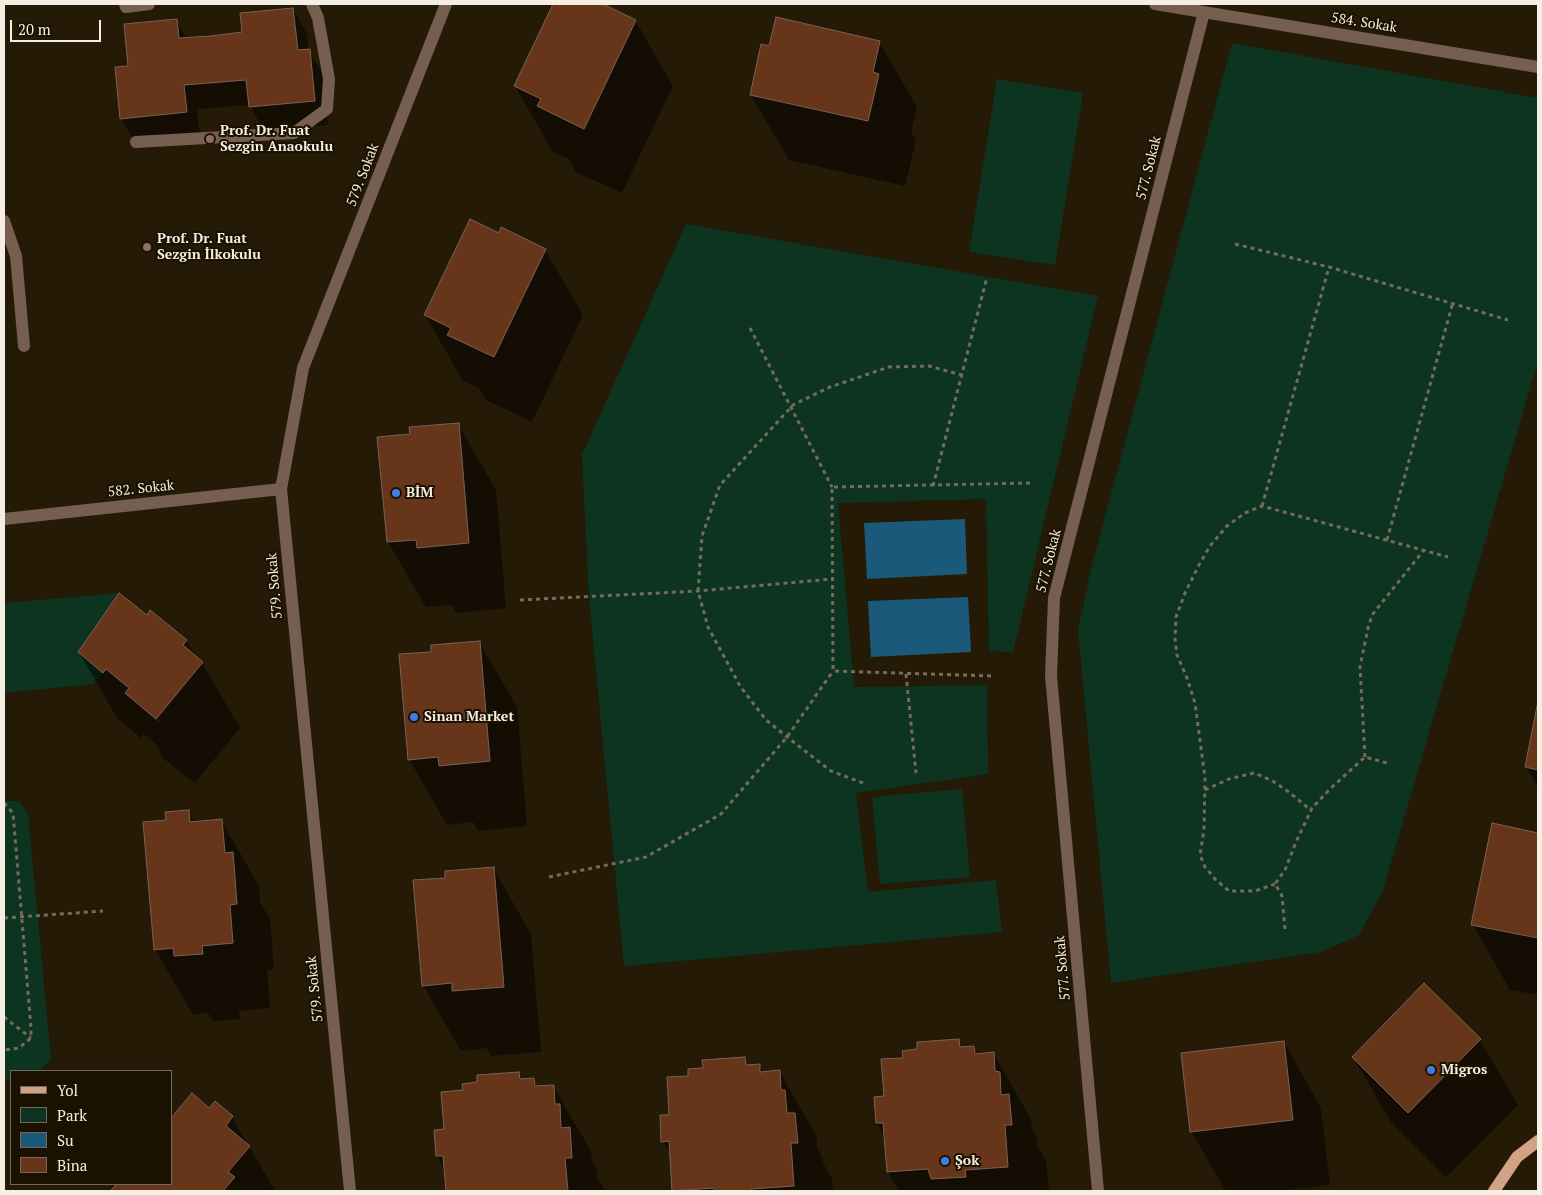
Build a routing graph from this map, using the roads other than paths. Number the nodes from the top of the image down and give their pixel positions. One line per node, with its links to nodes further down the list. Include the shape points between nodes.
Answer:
1 (125, 4): 2 (street, via 126,7)
2 (149, 4)
3 (312, 4): 8 (street, via 318,18 329,79 327,109 294,133)
4 (446, 4): 11 (street, 579. Sokak, via 303,368)
5 (1156, 4): 6 (street, 584. Sokak)
6 (1204, 12): 7 (street, 584. Sokak); 15 (street, 577. Sokak, via 1054,598 1051,676)
7 (1538, 67)
8 (136, 142)
9 (4, 221): 10 (street, via 16,256)
10 (24, 346)
11 (281, 489): 12 (street, 582. Sokak); 14 (street, 579. Sokak)
12 (4, 519)
13 (1538, 1141): 16 (main road, via 1517,1157)
14 (350, 1191)
15 (1098, 1191)
16 (1494, 1191)

